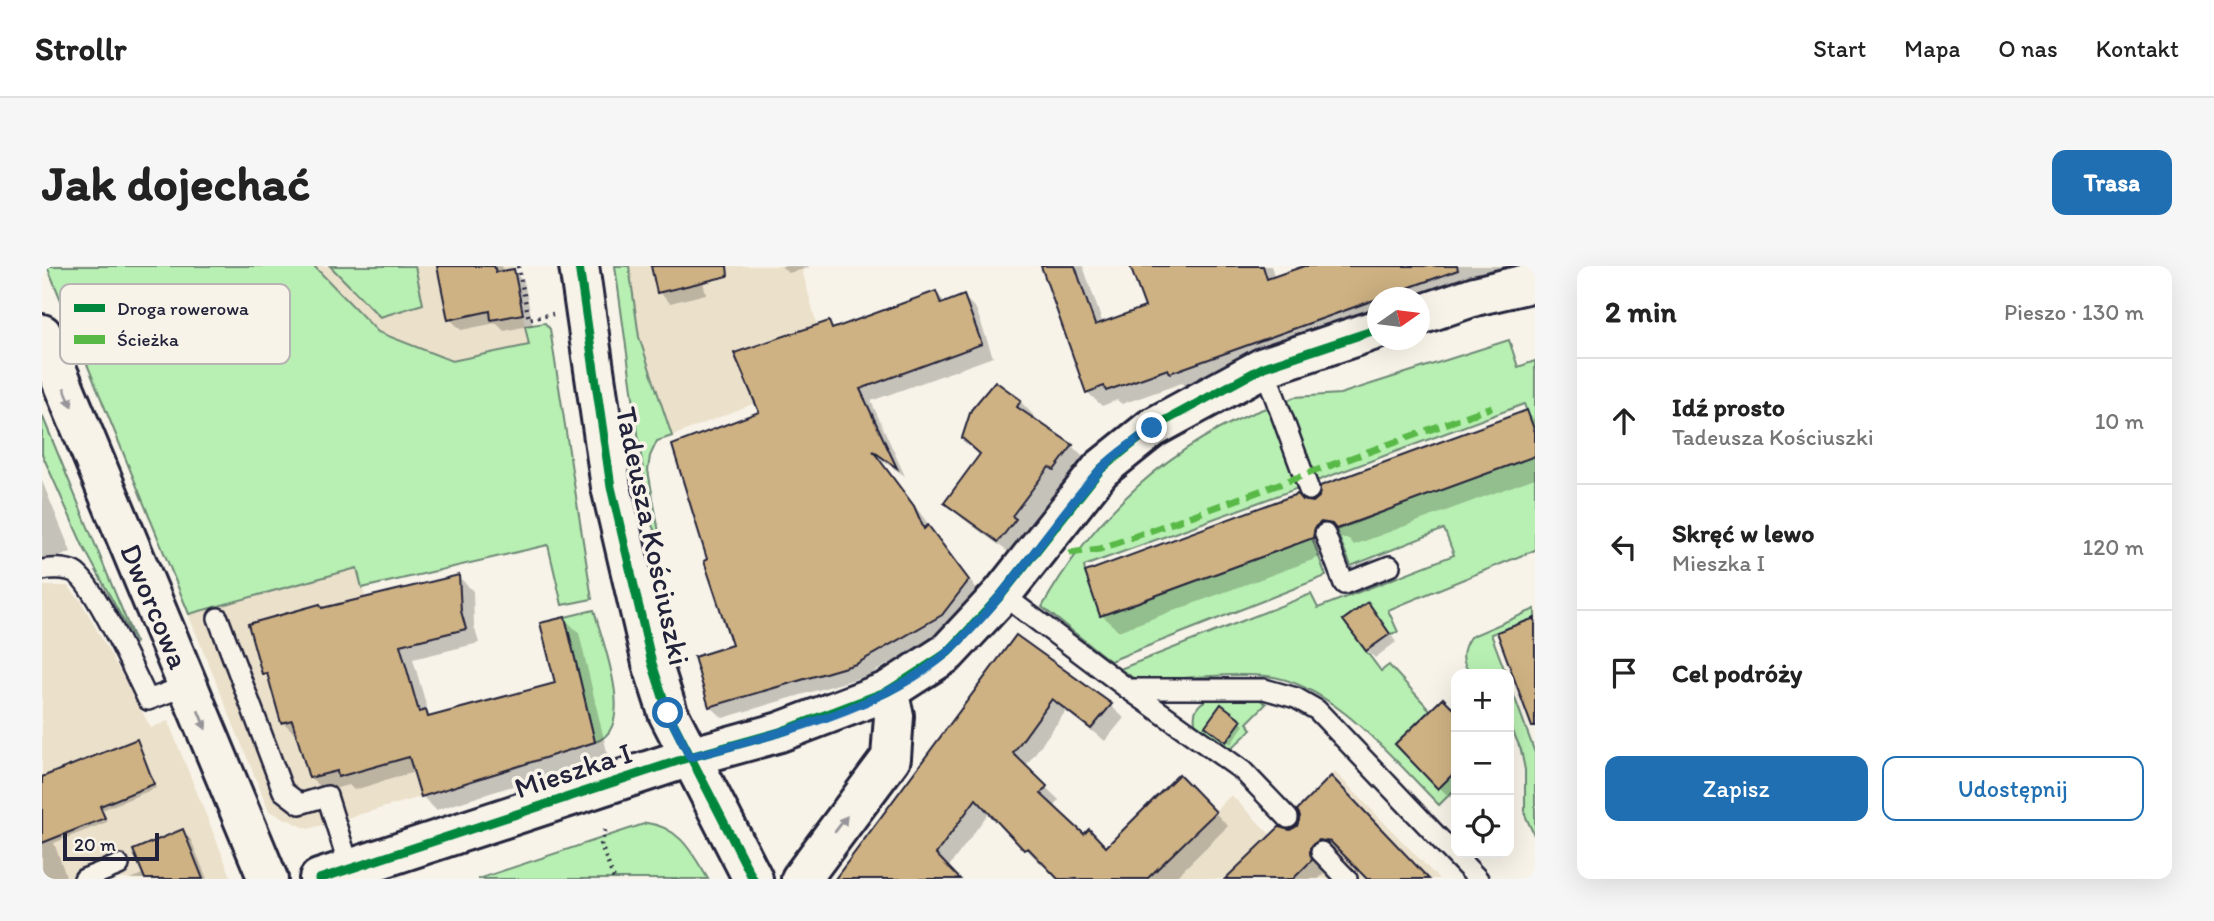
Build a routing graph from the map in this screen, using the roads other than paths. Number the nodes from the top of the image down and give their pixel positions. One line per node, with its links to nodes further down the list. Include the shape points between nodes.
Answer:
1 (579, 266): 16 (street, Tadeusza Kościuszki, via 620,528 668,713)
2 (1535, 282): 3 (street)
3 (1430, 311)
4 (1367, 332): 6 (street, Mieszka I)
5 (42, 334): 13 (street, Dworcowa, one-way to 13)
6 (1264, 367): 7 (lane); 11 (street, Mieszka I, via 1152,428 1101,469)
7 (1309, 490)
8 (1325, 534): 9 (lane, via 1344,584)
9 (1390, 566)
10 (42, 570): 13 (lane, via 75,572 90,587 148,700)
11 (1002, 594): 14 (lane); 15 (street, Mieszka I, via 947,653)
12 (218, 618): 20 (lane, via 283,791 300,804 327,796)
13 (188, 685): 22 (street, Dworcowa, one-way to 22)
14 (1128, 689): 17 (lane, via 1243,771); 26 (lane, via 1264,689 1296,698 1317,710)
15 (888, 691): 16 (street, Mieszka I, via 780,732); 24 (street, one-way to 15, via 891,758 894,716)
16 (690, 757): 20 (street, Mieszka I); 23 (street, Tadeusza Kościuszki)
17 (1288, 818)
18 (1321, 852): 25 (lane)
19 (119, 865): 21 (lane)
20 (335, 874)
21 (84, 879)
22 (268, 879)
23 (754, 879)
24 (801, 879)
25 (1347, 879)
26 (1478, 879)

